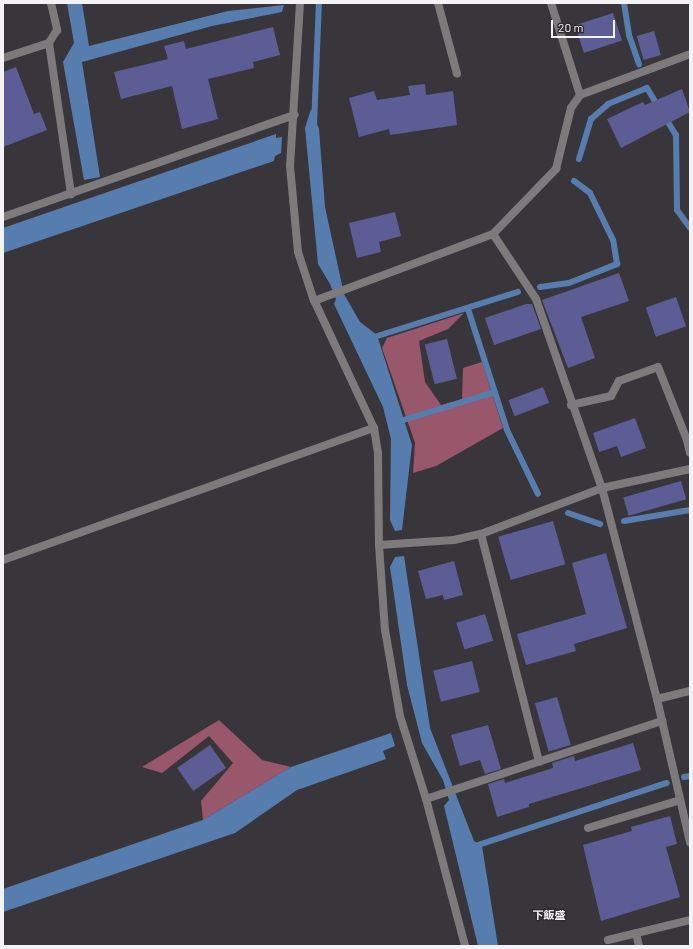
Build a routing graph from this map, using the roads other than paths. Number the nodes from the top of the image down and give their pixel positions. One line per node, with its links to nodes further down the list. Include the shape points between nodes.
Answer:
1 (51, 3): 5 (street, via 56,30)
2 (300, 3): 10 (street)
3 (438, 3): 8 (street)
4 (551, 3): 9 (street)
5 (49, 42): 7 (street); 11 (street)
6 (690, 54): 9 (street)
7 (3, 58)
8 (457, 74)
9 (580, 95): 13 (street, via 571,108 556,169)
10 (295, 114): 11 (street); 14 (street, via 290,166 298,252)
11 (71, 194): 12 (street)
12 (3, 217)
13 (493, 234): 14 (street); 15 (street, via 536,299)
14 (314, 300): 16 (street)
15 (571, 405): 17 (street, via 611,396 620,381 658,367); 19 (street)
16 (374, 428): 21 (street, via 378,454); 22 (street)
17 (690, 453)
18 (690, 469): 19 (street)
19 (602, 488): 20 (street); 24 (street)
20 (481, 534): 21 (street, via 454,540); 26 (street)
21 (379, 545): 27 (street, via 385,630 399,708)
22 (3, 560)
23 (690, 691): 24 (street)
24 (657, 700): 25 (street)
25 (662, 721): 26 (street); 28 (street)
26 (539, 762): 27 (street)
27 (426, 799): 34 (street)
28 (680, 800): 29 (street); 30 (street)
29 (588, 828)
30 (690, 842)
31 (690, 920): 32 (street)
32 (636, 933): 33 (street); 35 (street)
33 (608, 940)
34 (465, 946)
35 (639, 946)

